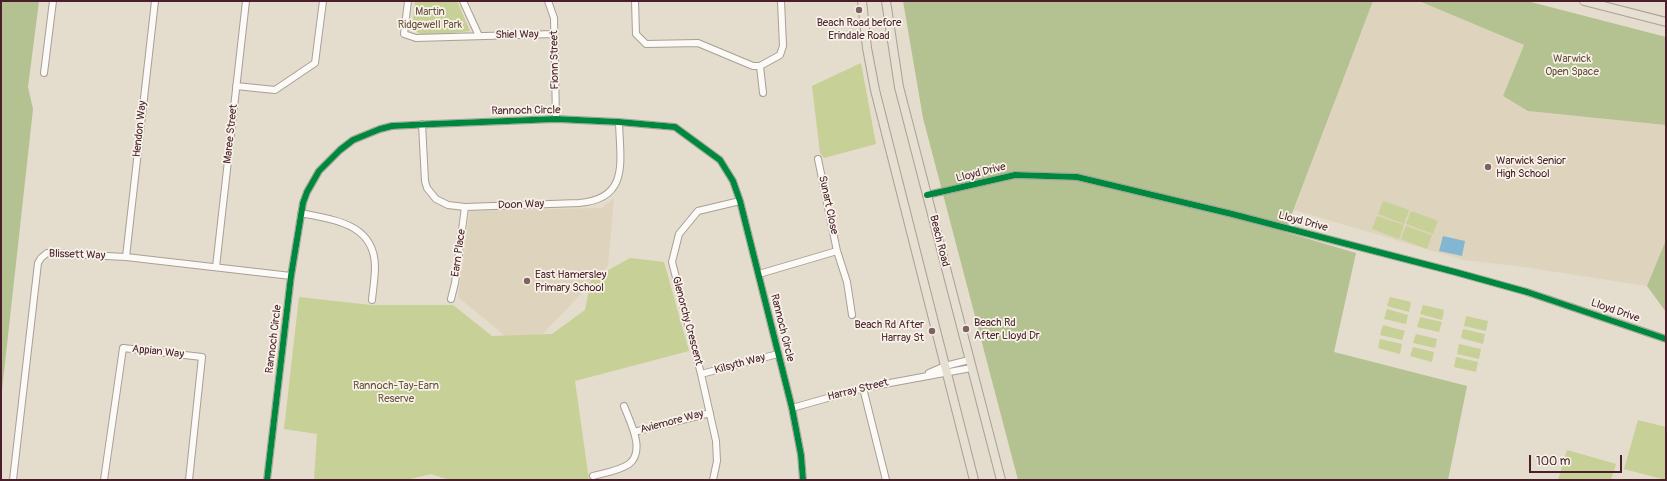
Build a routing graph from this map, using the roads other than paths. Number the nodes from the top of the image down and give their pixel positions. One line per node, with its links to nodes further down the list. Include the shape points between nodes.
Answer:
1 (53, 1): 17 (street)
2 (155, 1): 29 (street, Hendon Way)
3 (246, 1): 18 (street, Maree Street)
4 (323, 1): 18 (street, via 315,63 274,90)
5 (408, 1): 15 (street, Shiel Way, via 404,34 430,39)
6 (463, 1): 15 (street)
7 (548, 1): 14 (street, Fionn Street, via 554,18)
8 (635, 1): 16 (street, via 636,34 646,44 698,43 753,66)
9 (781, 1): 16 (street, via 783,46 780,55)
10 (862, 1): 39 (main road, via 875,90)
11 (886, 1): 24 (main road, Beach Road, via 899,87)
12 (1584, 1): 13 (main road)
13 (1666, 22)
14 (554, 34): 15 (street, Shiel Way); 20 (street, Fionn Street)
15 (479, 36)
16 (760, 66): 19 (street)
17 (44, 73)
18 (236, 86): 30 (street, Maree Street)
19 (763, 93)
20 (556, 120): 21 (street, Rannoch Circle); 22 (street, Rannoch Circle)
21 (619, 122): 25 (street, Rannoch Circle, via 675,127 720,160 733,181); 26 (street, Doon Way, via 618,177 612,190 602,198 584,202)
22 (422, 124): 26 (street, Doon Way, via 428,188 442,203); 27 (street, Rannoch Circle, via 392,126 353,140 328,160 313,180)
23 (818, 159): 28 (street, Sunart Close)
24 (928, 195): 36 (street, Lloyd Drive, via 1015,175 1077,177 1455,272 1527,292); 38 (main road, Beach Road)
25 (740, 201): 31 (street, Rannoch Circle); 40 (street, Glenorchy Crescent, via 698,211 679,234 672,262)
26 (465, 207): 33 (street, Earn Place)
27 (301, 213): 32 (street, Rannoch Circle); 34 (street, via 343,222 366,239 374,259)
28 (837, 251): 31 (street); 35 (street, Sunart Close, via 847,282)
29 (126, 257): 30 (street, Blissett Way); 47 (street, Blissett Way, via 47,253 40,258)
30 (216, 267): 32 (street, Blissett Way)
31 (759, 274): 37 (street, Rannoch Circle)
32 (291, 276): 50 (street, Rannoch Circle)
33 (451, 298)
34 (372, 300)
35 (852, 315)
36 (1666, 339)
37 (778, 354): 40 (street, Kilsyth Way); 43 (street, Rannoch Circle)
38 (970, 364): 39 (street, Harray Street); 55 (main road, Beach Road)
39 (946, 369): 41 (street, Harray Street); 54 (main road)
40 (701, 374): 44 (street, Glenorchy Crescent)
41 (863, 388): 43 (street, Harray Street); 53 (street)
42 (624, 406): 45 (street)
43 (792, 408): 52 (street, Rannoch Circle, via 802,455)
44 (710, 412): 45 (street, Aviemore Way); 51 (street, Glenorchy Crescent, via 717,451)
45 (634, 432): 46 (street, via 637,449 629,464)
46 (593, 476)
47 (13, 480)
48 (104, 480): 49 (street, Appian Way, via 123,348 202,357)
49 (189, 480)
50 (267, 480)
51 (713, 480)
52 (803, 480)
53 (886, 480)
54 (974, 480)
55 (1001, 480)

